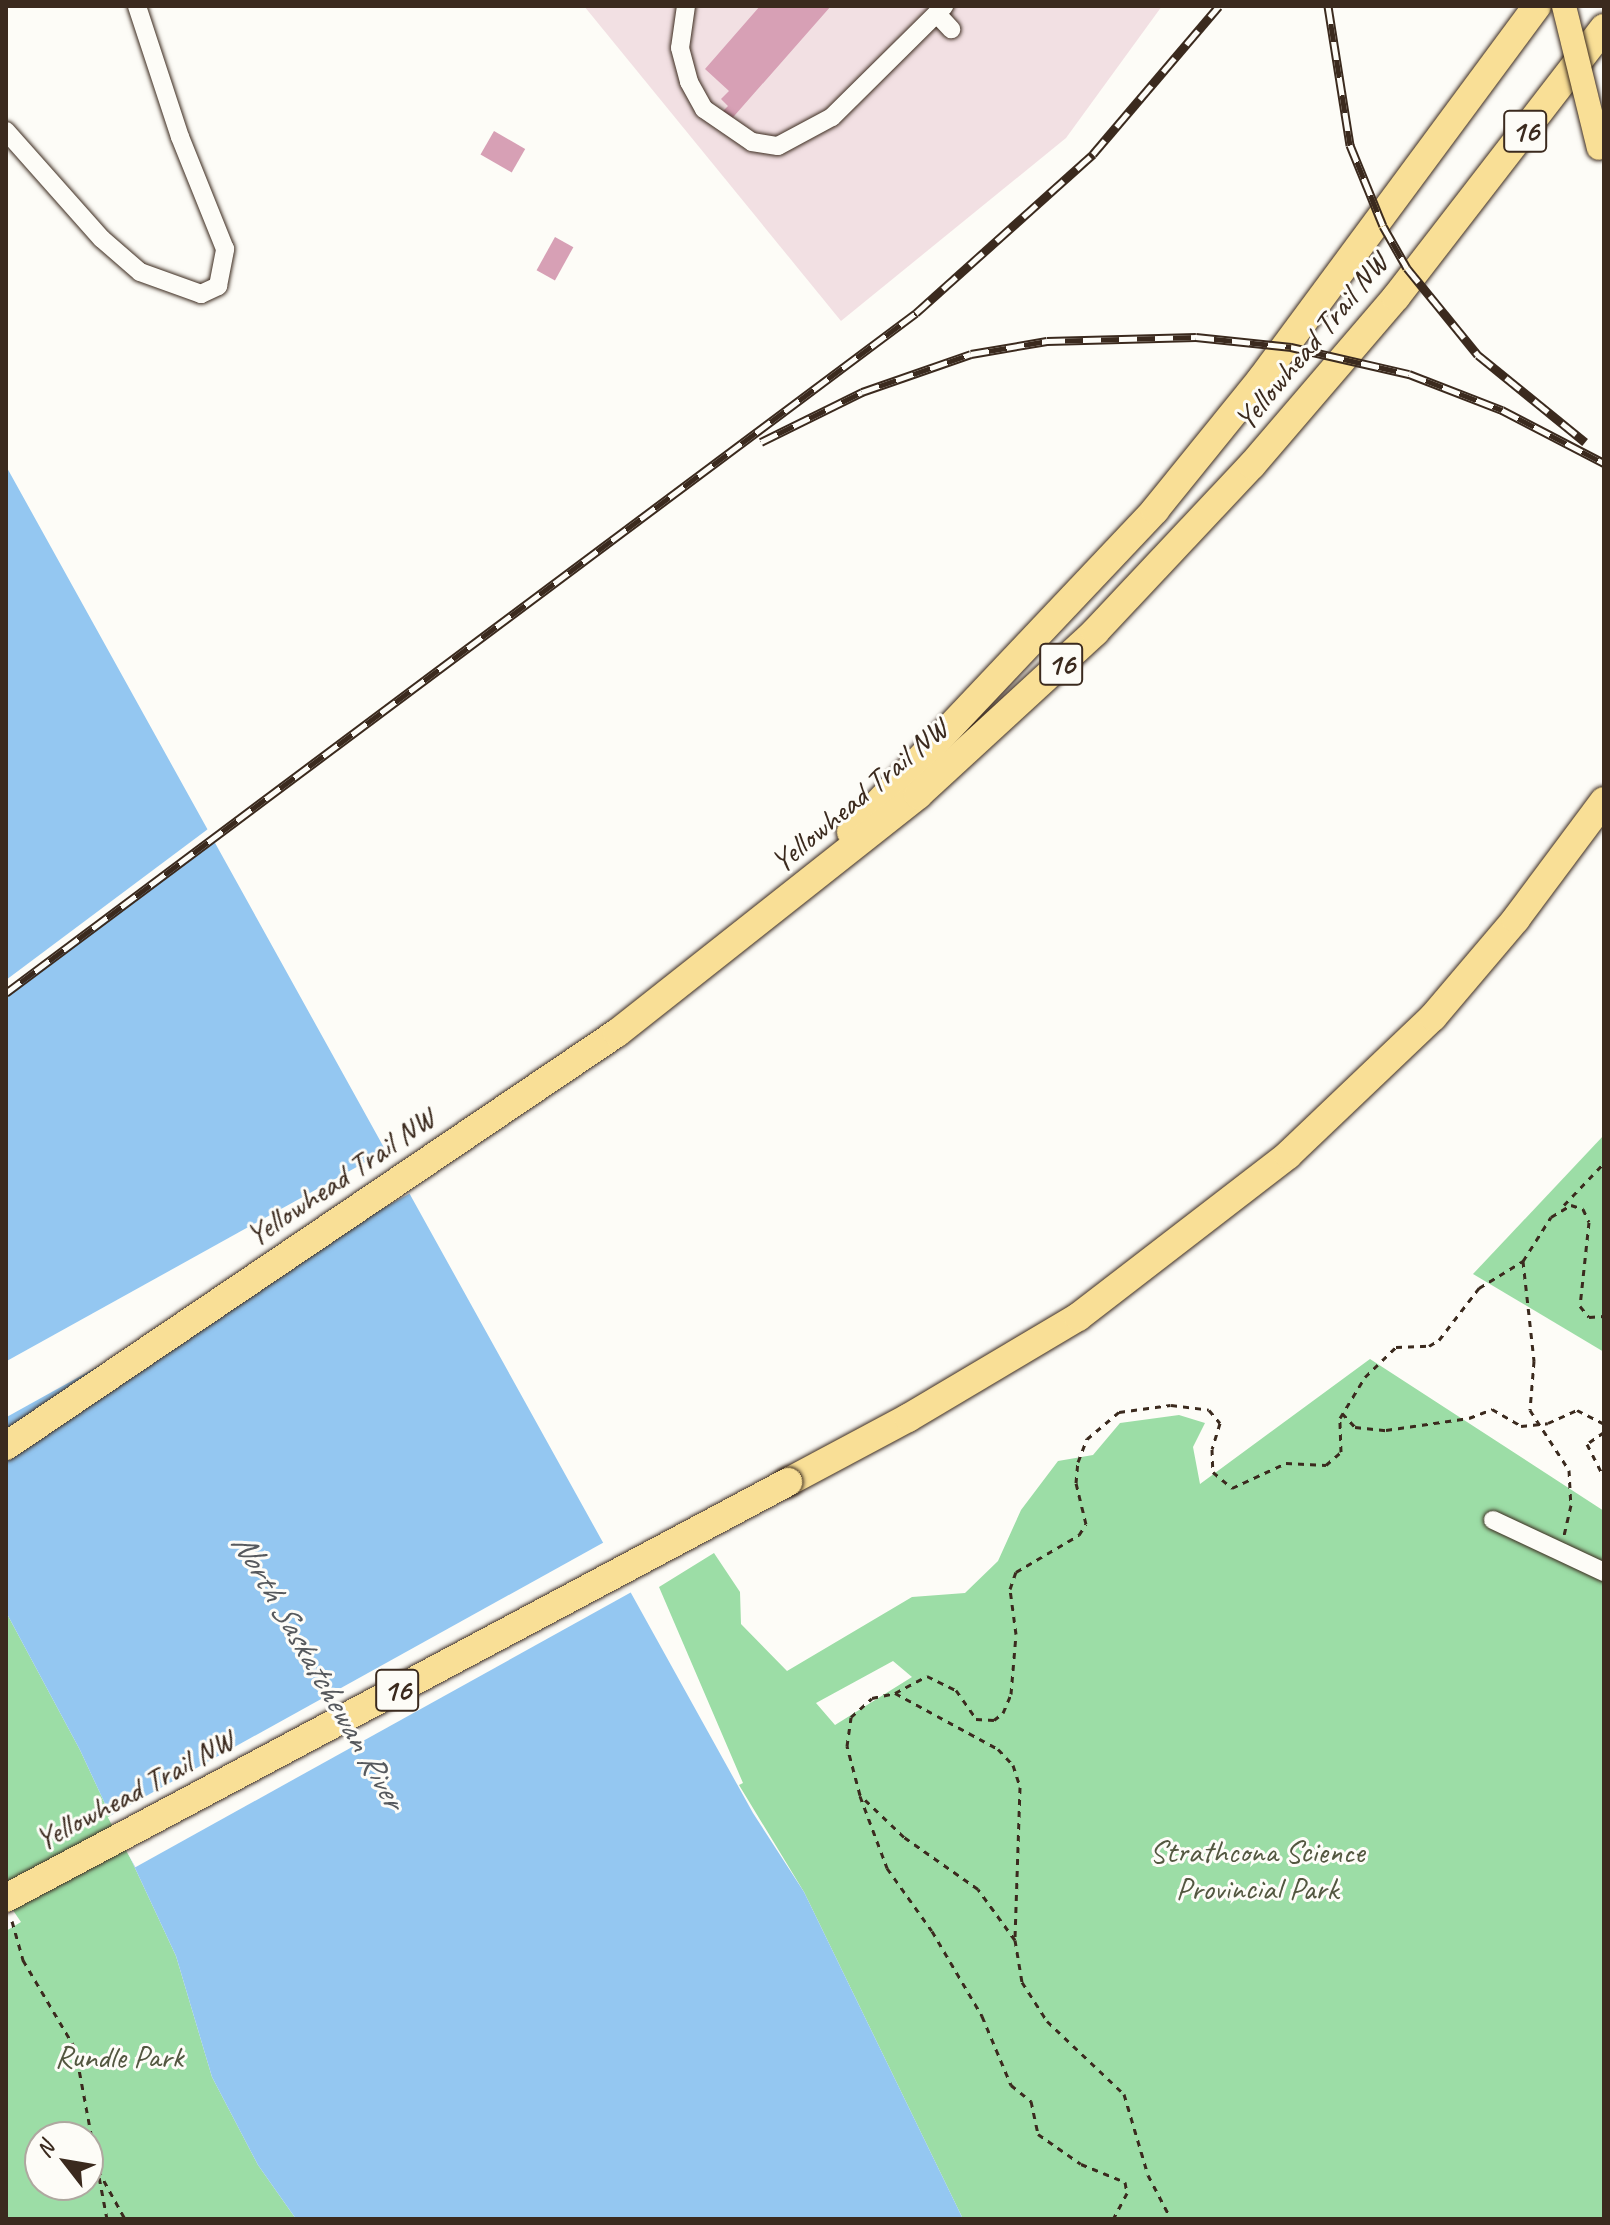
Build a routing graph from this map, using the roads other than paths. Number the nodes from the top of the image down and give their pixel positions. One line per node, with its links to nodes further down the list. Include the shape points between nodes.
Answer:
1 (137, 6): 8 (lane, via 180,137 225,249 218,286 201,294 140,272 102,239)
2 (686, 6): 5 (lane, via 680,48 689,82 704,109 752,142 778,146 832,117)
3 (1537, 6): 11 (highway, via 1261,379 1155,510)
4 (1564, 6): 9 (main road, bridge)
5 (940, 10): 7 (lane)
6 (1604, 28): 11 (highway, Yellowhead Trail NW / 16, via 1396,297 1176,549 990,731)
7 (951, 29)
8 (6, 131)
9 (1599, 148)
10 (1604, 801): 15 (highway, Yellowhead Trail NW / 16, bridge, via 1516,919 1433,1017 1288,1155 1078,1317 943,1399)
11 (776, 912): 12 (highway, Yellowhead Trail NW / 16, via 617,1033)
12 (6, 1446)
13 (1493, 1520): 14 (lane)
14 (1604, 1572)
15 (8, 1904)

